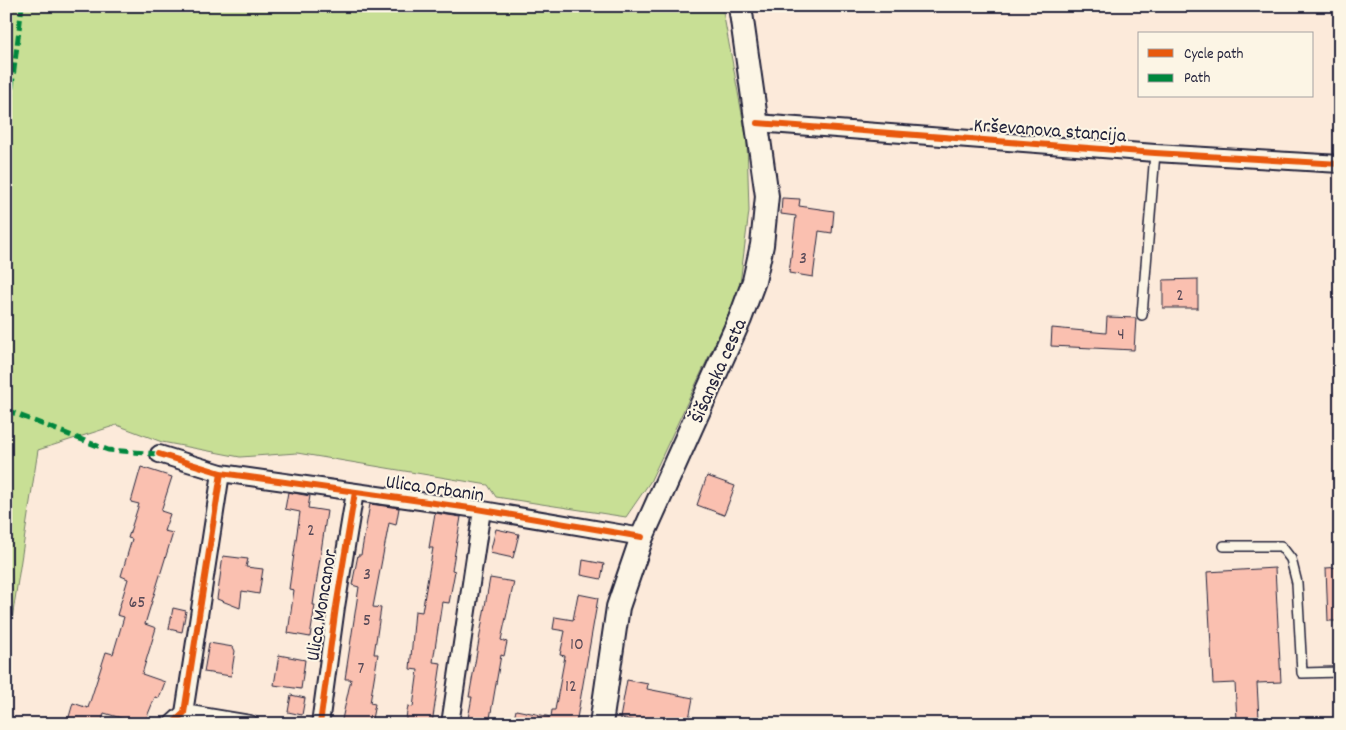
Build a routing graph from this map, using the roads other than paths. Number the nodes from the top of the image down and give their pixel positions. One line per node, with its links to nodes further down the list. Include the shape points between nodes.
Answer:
1 (740, 6): 2 (main road, Šišanska cesta)
2 (757, 123): 3 (street, Krševanova stancija); 10 (main road, Šišanska cesta, via 767,196 754,281 740,320)
3 (1154, 153): 4 (street, Krševanova stancija); 5 (lane)
4 (1340, 164)
5 (1142, 315)
6 (159, 454): 7 (street, Ulica Orbanin)
7 (221, 473): 8 (street, Ulica Orbanin); 13 (street)
8 (355, 492): 9 (street, Ulica Orbanin); 15 (street, Ulica Moncanor)
9 (482, 510): 10 (street, Ulica Orbanin); 16 (street, Ulica Orbanin)
10 (642, 537): 17 (main road, Šišanska cesta, via 618,606)
11 (1224, 546): 12 (lane, via 1281,546 1291,559 1297,583 1302,673)
12 (1340, 672)
13 (178, 719): 14 (street)
14 (250, 724)
15 (320, 724)
16 (450, 724)
17 (601, 724)

